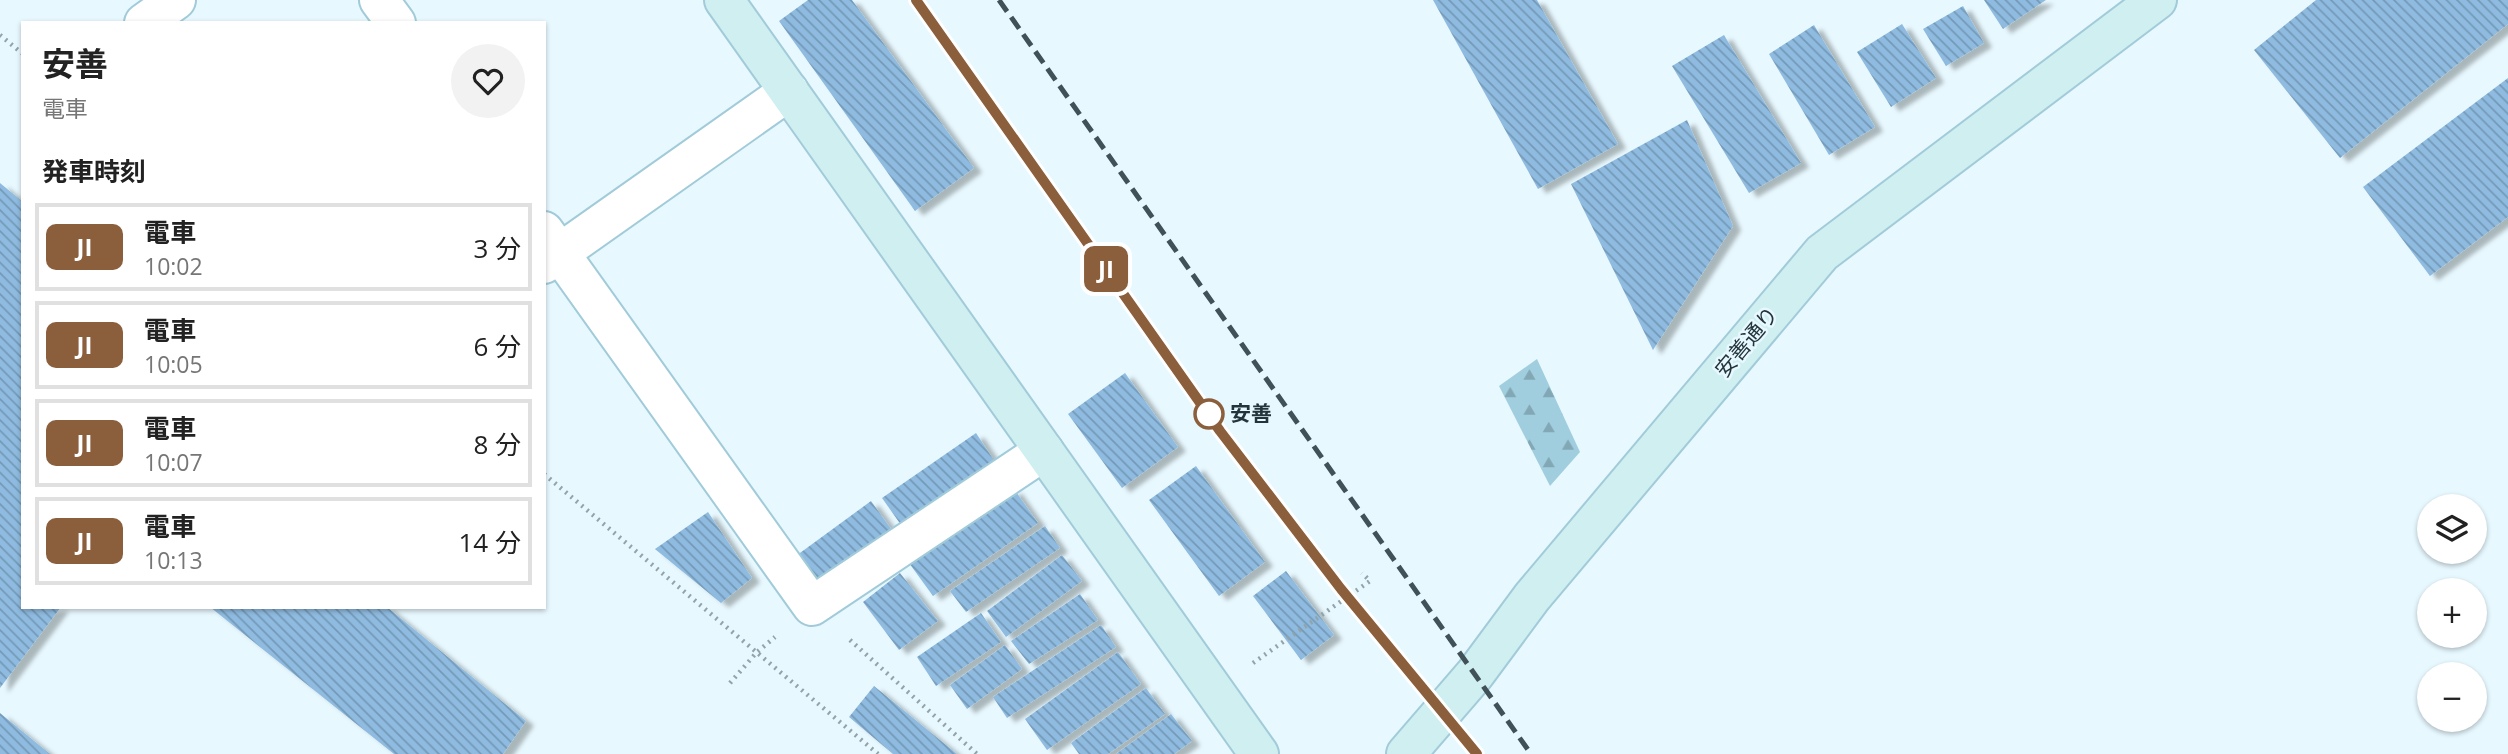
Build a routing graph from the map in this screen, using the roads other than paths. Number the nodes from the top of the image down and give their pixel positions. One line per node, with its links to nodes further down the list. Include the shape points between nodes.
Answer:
1 (176, 0): 5 (street)
2 (379, 0): 6 (street)
3 (724, 0): 7 (street)
4 (2157, 0): 11 (street, 安善通り, via 1822,253)
5 (147, 21)
6 (395, 21)
7 (789, 91): 8 (street); 9 (street)
8 (549, 249): 9 (street, via 812,606)
9 (1044, 451): 10 (street)
10 (1259, 754)
11 (1406, 754)

